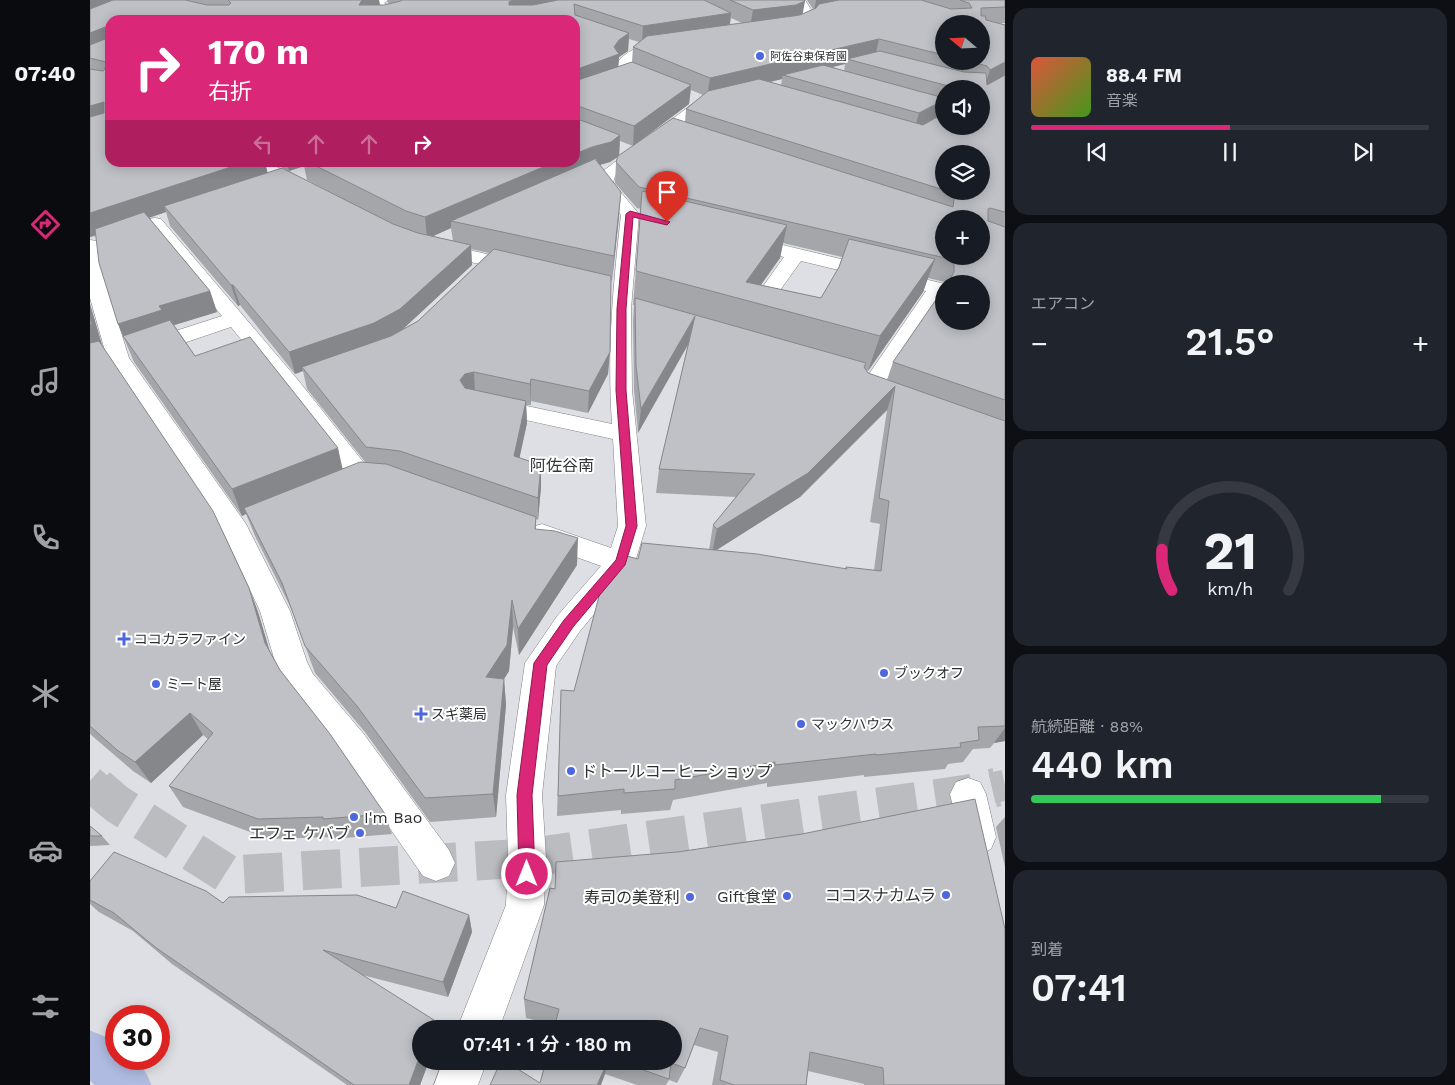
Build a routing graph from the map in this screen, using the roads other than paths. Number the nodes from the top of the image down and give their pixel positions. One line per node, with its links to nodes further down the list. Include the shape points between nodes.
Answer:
1 (799, 0): 4 (street, via 815,16 796,26)
2 (373, 2): 3 (street, via 398,14)
3 (393, 15)
4 (768, 30)
5 (628, 44): 7 (street)
6 (681, 44): 7 (street)
7 (641, 49): 8 (street, via 622,66)
8 (633, 73): 9 (street); 10 (street)
9 (616, 80)
10 (670, 89)
11 (688, 96): 13 (street)
12 (732, 98): 13 (street)
13 (706, 104): 14 (street, via 700,105)
14 (669, 130): 15 (street); 16 (street)
15 (688, 136)
16 (622, 157): 19 (street); 35 (street, via 607,174 605,184 639,216 622,300)
17 (263, 167): 20 (street)
18 (313, 171): 20 (street)
19 (589, 176)
20 (288, 180): 21 (street); 22 (street)
21 (269, 186)
22 (323, 198)
23 (156, 223): 31 (street)
24 (455, 235): 28 (street, via 424,245 483,267)
25 (731, 238): 27 (street)
26 (97, 243): 29 (street)
27 (796, 254): 30 (street); 34 (street, via 938,288 867,383)
28 (538, 271)
29 (93, 284): 32 (street)
30 (769, 292)
31 (235, 318): 32 (street); 36 (street, via 298,382 375,480)
32 (111, 356): 40 (street, via 245,527 292,665 302,683 351,744)
33 (475, 402): 35 (street)
34 (905, 403)
35 (624, 434): 38 (street, via 632,526)
36 (327, 494)
37 (521, 526): 38 (street)
38 (621, 562): 42 (street, via 569,623 541,663 524,795 526,905)
39 (968, 794): 41 (street)
40 (436, 863)
41 (986, 871)
42 (481, 1020)
43 (90, 1052): 45 (main road)
44 (462, 1070): 46 (street)
45 (129, 1085)
46 (456, 1085)

